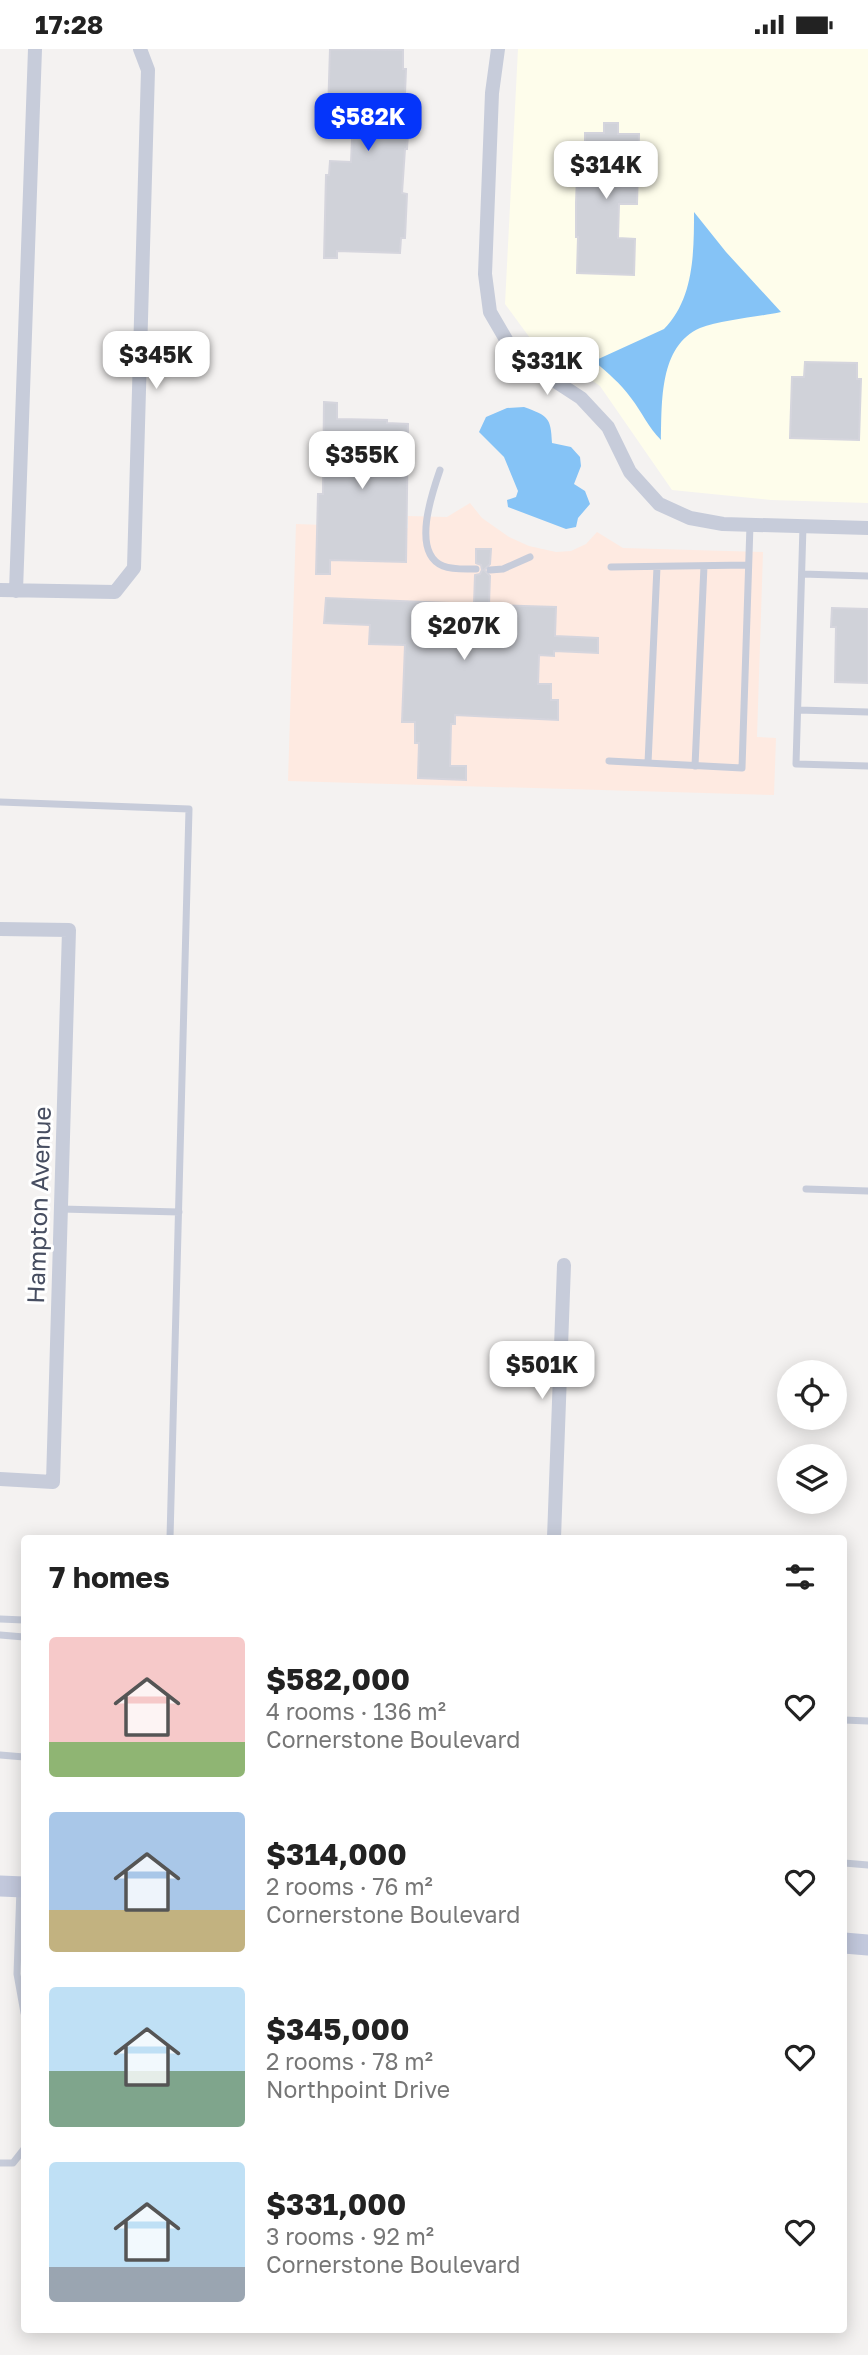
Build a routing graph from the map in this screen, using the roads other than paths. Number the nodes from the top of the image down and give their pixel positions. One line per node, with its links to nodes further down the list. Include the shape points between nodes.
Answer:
1 (35, 49): 18 (street)
2 (140, 49): 18 (street, via 148,70 134,568 115,593)
3 (498, 49): 5 (street, via 485,274 490,312 515,355 580,398 608,427 630,472 659,505 690,518)
4 (440, 470): 13 (lane, via 429,501 428,551 440,565)
5 (750, 524): 6 (street); 9 (lane)
6 (803, 526): 7 (street); 15 (lane)
7 (868, 528)
8 (530, 557): 14 (lane, via 503,569)
9 (748, 565): 10 (lane); 23 (lane, via 742,768)
10 (704, 566): 12 (lane); 23 (lane)
11 (611, 567): 12 (lane)
12 (657, 567): 22 (lane)
13 (475, 569)
14 (490, 569)
15 (802, 574): 16 (lane); 19 (lane)
16 (868, 576)
17 (0, 590): 18 (street)
18 (16, 591)
19 (797, 710): 20 (lane); 24 (lane, via 796,764)
20 (868, 712)
21 (609, 761): 22 (lane)
22 (648, 763): 23 (lane)
23 (695, 765)
24 (868, 766)
25 (0, 803): 30 (lane, via 189,809)
26 (0, 929): 29 (street, Hampton Avenue, via 69,930)
27 (806, 1189): 28 (lane)
28 (868, 1191)
29 (61, 1209): 30 (lane); 32 (street, Hampton Avenue, via 53,1482)
30 (179, 1212): 33 (lane)
31 (564, 1265): 34 (street)
32 (0, 1479)
33 (170, 1535)
34 (554, 1535)
35 (0, 1619): 36 (lane)
36 (21, 1621)
37 (0, 1636): 38 (lane)
38 (21, 1637)
39 (847, 1720): 40 (lane)
40 (868, 1721)
41 (0, 1755): 42 (lane)
42 (21, 1757)
43 (847, 1863): 44 (lane)
44 (868, 1864)
45 (15, 1887): 48 (lane)
46 (847, 1944): 47 (main road)
47 (868, 1945)
48 (21, 1996)
49 (21, 2153): 50 (lane, via 13,2163)
50 (0, 2163)

